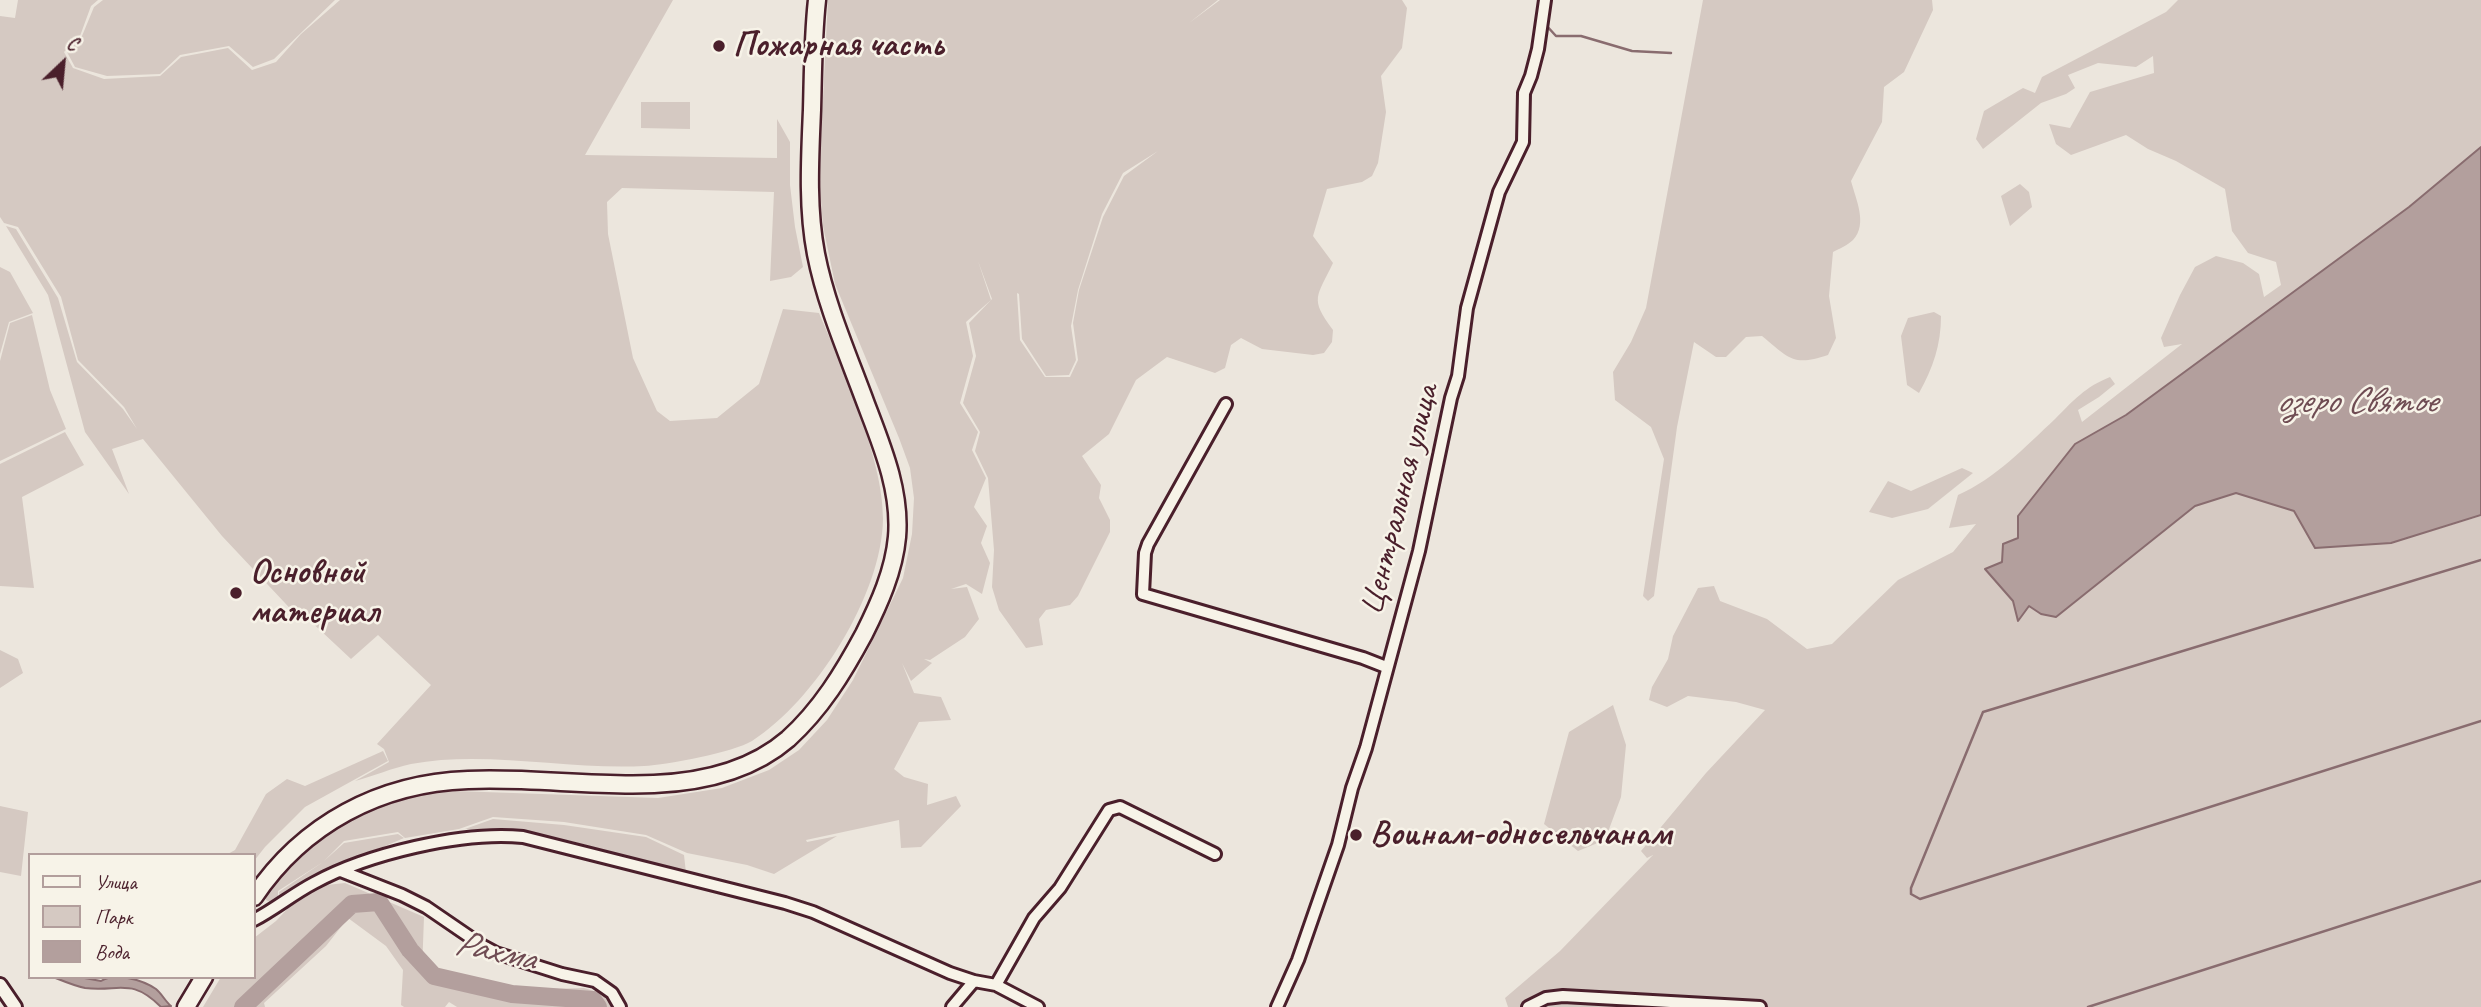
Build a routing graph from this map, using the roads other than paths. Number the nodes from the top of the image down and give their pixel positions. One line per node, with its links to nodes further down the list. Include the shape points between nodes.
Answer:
1 (817, 0): 7 (main road, via 809,185 815,251 889,467 897,520 897,540 884,590 835,684 804,725 782,744 740,768 715,776 680,783 613,786 466,779 365,802 310,835)
2 (1545, 0): 4 (street, Центральная улица, via 1538,49 1524,93 1523,142 1499,192 1467,308 1458,376 1412,577)
3 (1226, 404): 4 (street, via 1148,544 1143,594)
4 (1386, 667): 18 (street, Центральная улица, via 1338,845)
5 (1215, 854): 12 (street, via 1120,807 1109,810 1034,918)
6 (341, 871): 8 (street); 10 (street, via 454,839 523,837 785,903); 15 (street, via 426,907 496,953 595,981 612,993)
7 (256, 894)
8 (256, 919)
9 (203, 979): 13 (main road)
10 (974, 981): 12 (street); 16 (street)
11 (0, 985): 14 (street)
12 (996, 985): 17 (street)
13 (187, 1006)
14 (15, 1007)
15 (620, 1007)
16 (952, 1007)
17 (1038, 1007)
18 (1277, 1007)
19 (1528, 1007): 20 (street, via 1563,996)
20 (1760, 1007)

